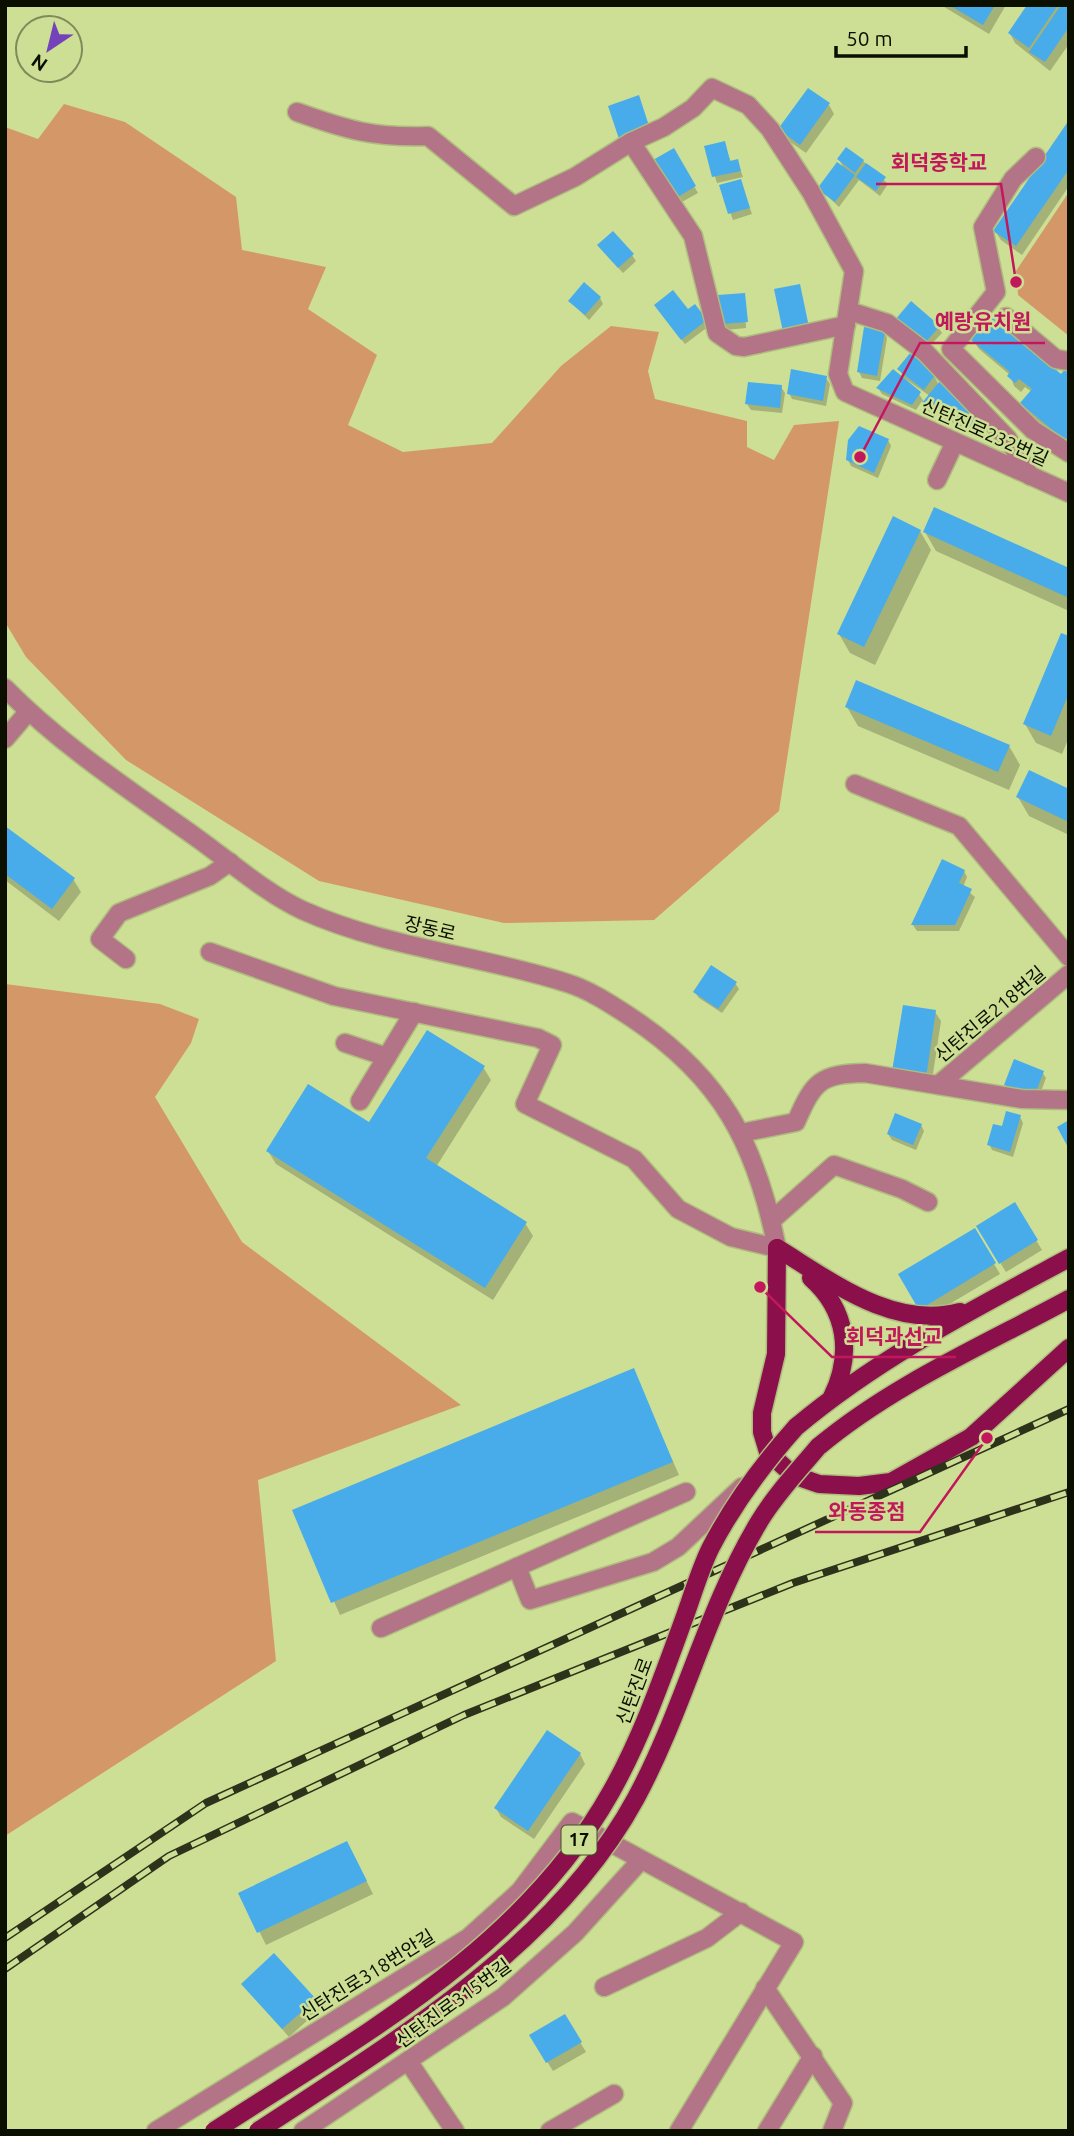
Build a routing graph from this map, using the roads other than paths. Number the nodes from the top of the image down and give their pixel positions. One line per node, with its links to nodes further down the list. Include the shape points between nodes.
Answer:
1 (297, 112): 2 (street, via 354,132 428,136 514,206 575,177)
2 (631, 142): 5 (street, via 693,236 716,333 744,346); 5 (street, 신탄진로232번길, via 693,108 712,88 748,105 770,129 811,192 854,271)
3 (1036, 157): 8 (street, via 1013,179 983,227 996,292 951,349 1033,430)
4 (1006, 317): 6 (street, via 1056,359)
5 (848, 318): 7 (street, 신탄진로232번길, via 838,374 845,392); 9 (street, via 887,323 925,352 1008,439)
6 (1069, 360)
7 (955, 442): 9 (street, 신탄진로232번길); 10 (street)
8 (1069, 453)
9 (1030, 476): 11 (street, 신탄진로232번길)
10 (937, 480)
11 (1069, 493)
12 (5, 688): 13 (street, 장동로)
13 (28, 712): 14 (street); 16 (street, 장동로)
14 (5, 739)
15 (855, 784): 18 (street, via 959,826)
16 (230, 862): 19 (street, via 210,876 119,913 100,939); 27 (street, 장동로, via 300,909 368,935 569,984 607,1002 693,1066)
17 (209, 952): 21 (street, via 334,996)
18 (1069, 957)
19 (126, 959)
20 (1069, 974): 24 (street, 신탄진로218번길)
21 (414, 1012): 23 (street); 30 (street, via 538,1038 552,1045 526,1104 634,1159 678,1209 731,1237)
22 (345, 1043): 23 (street)
23 (387, 1057): 26 (street)
24 (938, 1085): 25 (street, via 1023,1099); 27 (street, via 843,1073 820,1080 796,1122)
25 (1069, 1100)
26 (360, 1101)
27 (741, 1133): 29 (street, 장동로)
28 (928, 1202): 29 (street, via 834,1166)
29 (772, 1220): 30 (street, 장동로)
30 (777, 1248): 33 (main road, via 884,1308 944,1316); 35 (main road, via 828,1294 839,1313 845,1362); 36 (main road, via 776,1354 762,1413)
31 (1069, 1258): 33 (main road, 신탄진로 / 17)
32 (1069, 1299): 49 (main road, 17, bridge, via 887,1397 818,1447 759,1522 725,1589 635,1800 572,1889 523,1940 404,2035)
33 (976, 1307): 35 (main road, 신탄진로 / 17)
34 (1069, 1348): 36 (main road, via 971,1437 891,1482 818,1484 793,1475)
35 (832, 1397): 48 (main road, 신탄진로 / 17, bridge, via 796,1427 763,1465 710,1549 639,1738 611,1793 552,1879 481,1951 393,2015)
36 (768, 1452): 38 (street, via 733,1498 678,1547 653,1562 530,1600)
37 (686, 1492): 38 (street)
38 (517, 1567): 39 (street)
39 (381, 1628)
40 (641, 1860): 41 (street); 45 (street, 신탄진로315번길, via 576,1933 503,1997); 47 (street, 신탄진로318번안길, via 572,1822 520,1891 468,1937)
41 (741, 1912): 42 (street, via 707,1938); 43 (street, via 794,1942)
42 (604, 1987)
43 (765, 1988): 44 (street); 53 (street)
44 (813, 2056): 54 (street); 55 (street, via 843,2103)
45 (408, 2061): 50 (street, 신탄진로315번길); 51 (street)
46 (614, 2094): 52 (street)
47 (156, 2131)
48 (214, 2131)
49 (258, 2131)
50 (303, 2131)
51 (454, 2131)
52 (550, 2131)
53 (679, 2131)
54 (767, 2131)
55 (832, 2131)

